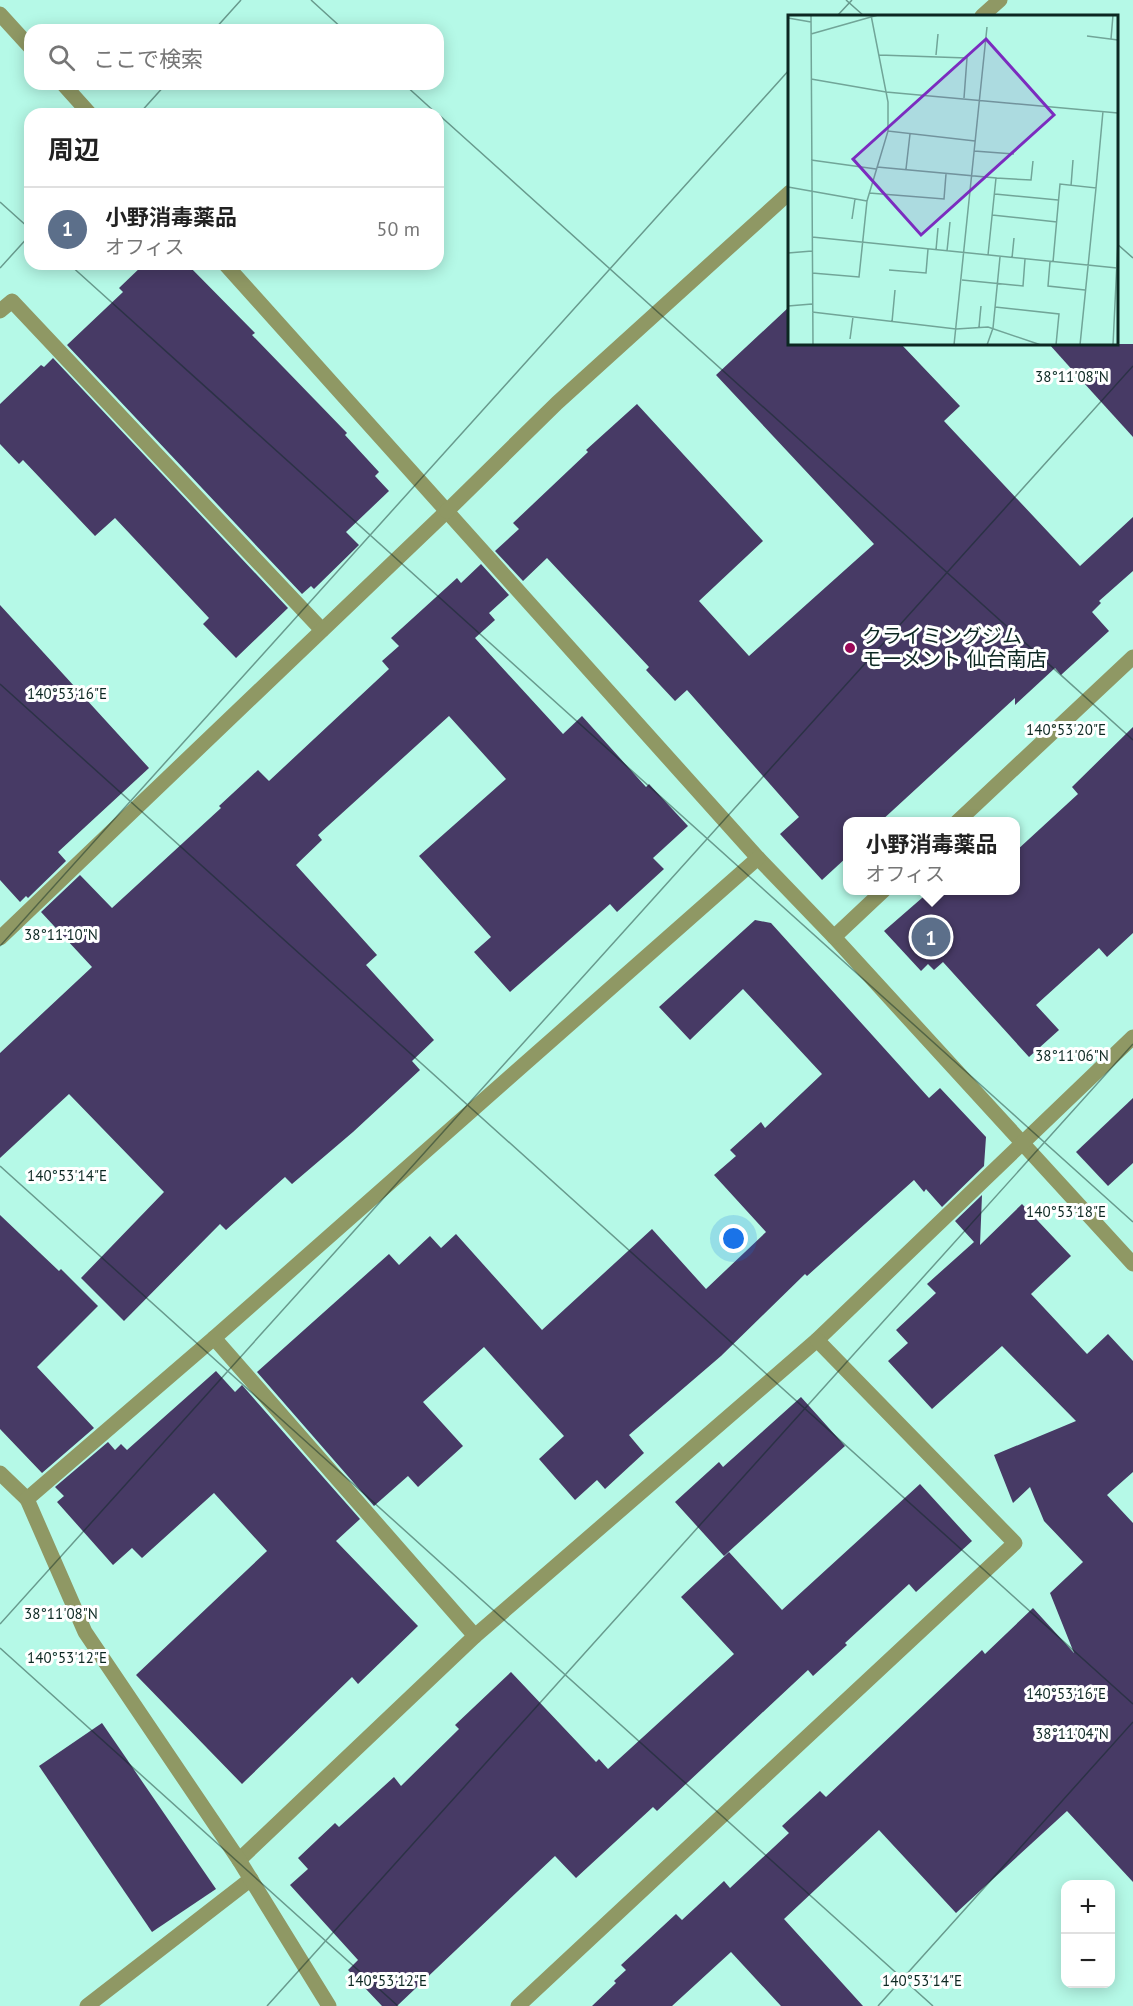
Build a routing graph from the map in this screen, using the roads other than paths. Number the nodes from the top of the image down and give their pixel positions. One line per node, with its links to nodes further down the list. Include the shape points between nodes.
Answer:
1 (1000, 0): 3 (street)
2 (0, 14): 4 (street)
3 (983, 15)
4 (24, 40)
5 (68, 90): 6 (street)
6 (85, 108)
7 (788, 193): 10 (street, via 557,403)
8 (230, 270): 10 (street)
9 (0, 312): 11 (street, via 12,301)
10 (447, 511): 11 (street); 14 (street)
11 (322, 630): 17 (street)
12 (1133, 657): 13 (street)
13 (962, 817)
14 (758, 858): 16 (street); 21 (street)
15 (880, 895): 16 (street)
16 (834, 937): 19 (street)
17 (0, 938)
18 (1133, 1037): 19 (street)
19 (1022, 1144): 20 (street); 22 (street)
20 (1133, 1264)
21 (214, 1338): 24 (street); 25 (street)
22 (817, 1340): 25 (street); 30 (street, via 1016,1544)
23 (0, 1473): 24 (street)
24 (27, 1498): 26 (street, via 85,1632)
25 (475, 1636): 26 (street)
26 (239, 1860): 27 (street)
27 (251, 1879): 28 (street); 29 (street)
28 (87, 2006)
29 (329, 2006)
30 (518, 2006)

